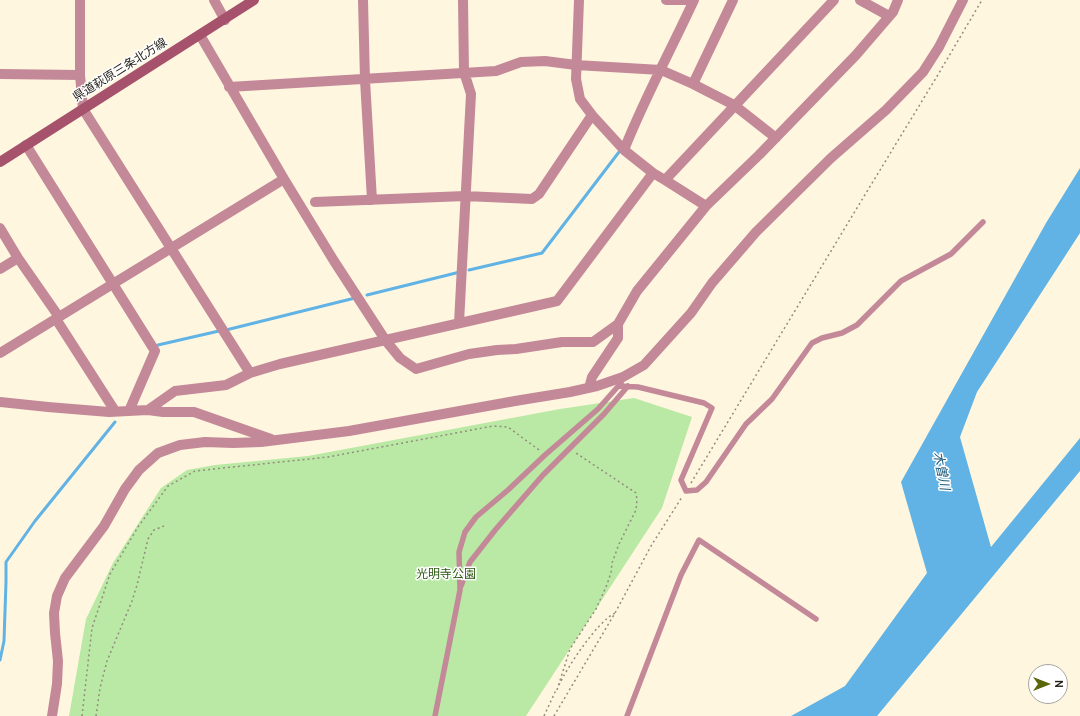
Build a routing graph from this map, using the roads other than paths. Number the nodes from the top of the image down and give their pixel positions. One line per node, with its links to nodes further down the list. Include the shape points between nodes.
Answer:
1 (80, 0): 21 (street)
2 (214, 0): 15 (street)
3 (254, 0): 15 (main road, 県道萩原三条北方線)
4 (363, 0): 22 (street)
5 (463, 0): 19 (street)
6 (579, 0): 17 (street)
7 (666, 0): 8 (street)
8 (694, 0): 18 (street)
9 (733, 0): 23 (street)
10 (834, 0): 25 (street)
11 (860, 0): 14 (street)
12 (898, 0): 14 (street)
13 (963, 0): 51 (street, via 923,72 886,110 830,158 756,232 691,313 644,365)
14 (889, 16): 28 (street, via 856,55)
15 (225, 20): 16 (main road, 県道萩原三条北方線)
16 (200, 35): 24 (street); 26 (main road, 県道萩原三条北方線)
17 (576, 65): 18 (street); 19 (street, via 545,61 521,62 496,71); 27 (street, via 580,99)
18 (661, 70): 23 (street); 30 (street)
19 (464, 72): 22 (street); 35 (street, via 471,94)
20 (0, 74): 21 (street)
21 (80, 76): 26 (street)
22 (365, 80): 24 (street); 36 (street)
23 (693, 84): 25 (street)
24 (229, 87): 33 (street)
25 (734, 105): 28 (street); 34 (street)
26 (83, 109): 29 (main road, 県道萩原三条北方線); 41 (street)
27 (592, 115): 30 (street); 35 (street, via 539,194 532,199)
28 (776, 138): 38 (street)
29 (26, 145): 31 (main road, 県道萩原三条北方線); 44 (street)
30 (624, 150): 32 (street)
31 (0, 162)
32 (653, 173): 34 (street); 46 (street, via 557,301)
33 (284, 179): 41 (street); 48 (street)
34 (665, 180): 38 (street)
35 (465, 196): 36 (street); 46 (street)
36 (372, 200): 37 (street)
37 (315, 202)
38 (706, 206): 47 (street, via 637,291)
39 (983, 222): 52 (lane, via 951,254 901,281 857,325 812,343 772,399 746,424 706,482 697,490 686,491 681,480 712,408 704,402)
40 (0, 228): 42 (street)
41 (172, 248): 44 (street); 50 (street)
42 (18, 258): 43 (street); 45 (street)
43 (0, 269)
44 (113, 284): 45 (street); 57 (street, via 155,351)
45 (57, 318): 49 (street); 56 (street)
46 (459, 323): 48 (street)
47 (618, 324): 48 (street, via 593,342 562,342 469,354 416,369 400,358); 53 (street, via 618,338 592,377)
48 (386, 341): 50 (street)
49 (0, 353)
50 (250, 372): 55 (street, via 226,384 175,392)
51 (621, 381): 52 (lane); 53 (street); 59 (lane, via 598,409 476,516 465,532 458,552)
52 (628, 386): 59 (lane, via 544,475 492,535 470,562)
53 (589, 388): 58 (street, via 349,431)
54 (0, 402): 56 (street)
55 (148, 410): 57 (street); 58 (street, via 194,412)
56 (115, 411): 57 (street)
57 (129, 411)
58 (274, 440): 61 (street, via 180,445 158,454 139,470 104,526 65,578 57,596 54,613 58,661)
59 (460, 590): 62 (lane)
60 (816, 619): 63 (lane, via 699,540 681,575)
61 (52, 716)
62 (435, 716)
63 (627, 716)

